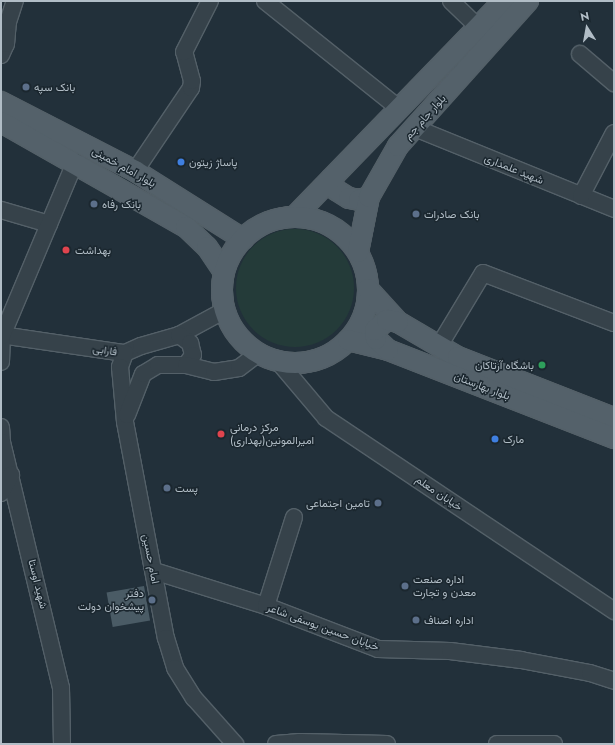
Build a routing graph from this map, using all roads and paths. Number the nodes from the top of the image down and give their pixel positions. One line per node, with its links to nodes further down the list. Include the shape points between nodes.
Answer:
1 (15, 1): 9 (street, via 8,22 6,44)
2 (210, 1): 17 (street, via 184,52 192,81 190,88)
3 (265, 1): 12 (street)
4 (451, 1): 7 (street)
5 (503, 1): 7 (main road)
6 (528, 1): 14 (main road, بلوار جام جم)
7 (479, 28): 12 (main road)
8 (580, 54): 10 (street)
9 (1, 55)
10 (614, 83)
11 (1, 102): 17 (main road, بلوار امام خمینی)
12 (400, 109): 18 (main road)
13 (1, 122): 16 (main road, بلوار امام خمینی)
14 (415, 128): 19 (street, شهید علمداری); 20 (main road, بلوار جام جم, via 398,146)
15 (614, 133): 19 (street)
16 (76, 162): 24 (street); 27 (main road, بلوار امام خمینی, via 186,227 207,247)
17 (135, 171): 25 (main road, بلوار امام خمینی)
18 (331, 179): 20 (main road, via 336,190 349,198 359,200); 23 (main road)
19 (581, 196): 22 (street, شهید علمداری)
20 (369, 197): 26 (main road, بلوار جام جم)
21 (1, 210): 24 (street)
22 (614, 210)
23 (294, 217): 25 (main road, via 269,222); 26 (main road, via 313,219 331,226)
24 (49, 224): 33 (street)
25 (243, 239): 27 (main road, via 231,254)
26 (358, 252): 28 (main road, via 365,270)
27 (224, 272): 29 (main road, via 222,291)
28 (368, 289): 30 (main road, بلوار بهارستان); 34 (main road, via 364,313)
29 (225, 310): 32 (street, فارابی); 38 (main road, via 232,327 244,342)
30 (398, 322): 35 (main road, بلوار بهارستان); 36 (main road, via 387,320 375,330 376,338)
31 (614, 323): 35 (street, via 483,273)
32 (179, 335): 37 (street, فارابی); 40 (street, via 190,343 193,355)
33 (2, 336): 37 (street, فارابی); 39 (street)
34 (348, 340): 36 (main road, بلوار بهارستان); 38 (main road, via 315,360 296,362)
35 (439, 346): 41 (main road, بلوار بهارستان, via 458,357)
36 (388, 350): 44 (main road, بلوار بهارستان)
37 (125, 353): 42 (street, امام حسین, via 120,368)
38 (268, 357): 40 (street, via 239,368 214,372); 50 (street, خیابان معلم, via 326,418)
39 (1, 362)
40 (186, 365): 42 (street, via 158,365 143,374)
41 (614, 418)
42 (125, 422): 48 (street, امام حسین)
43 (1, 427): 45 (street, شهید اوستا, via 2,442)
44 (614, 438)
45 (11, 475): 46 (street); 52 (street, شهید اوستا, via 61,688)
46 (1, 493)
47 (294, 517): 49 (street)
48 (154, 571): 49 (street, خیابان حسین یوسفی شاعر); 53 (street, امام حسین, via 166,638 175,668 194,698)
49 (266, 606): 51 (street, خیابان حسین یوسفی شاعر, via 378,649 450,651 521,660 590,673)
50 (614, 610)
51 (614, 681)
52 (62, 744)
53 (235, 744)
54 (276, 744): 55 (street)
55 (387, 744)
56 (497, 744): 57 (street)
57 (554, 744)

